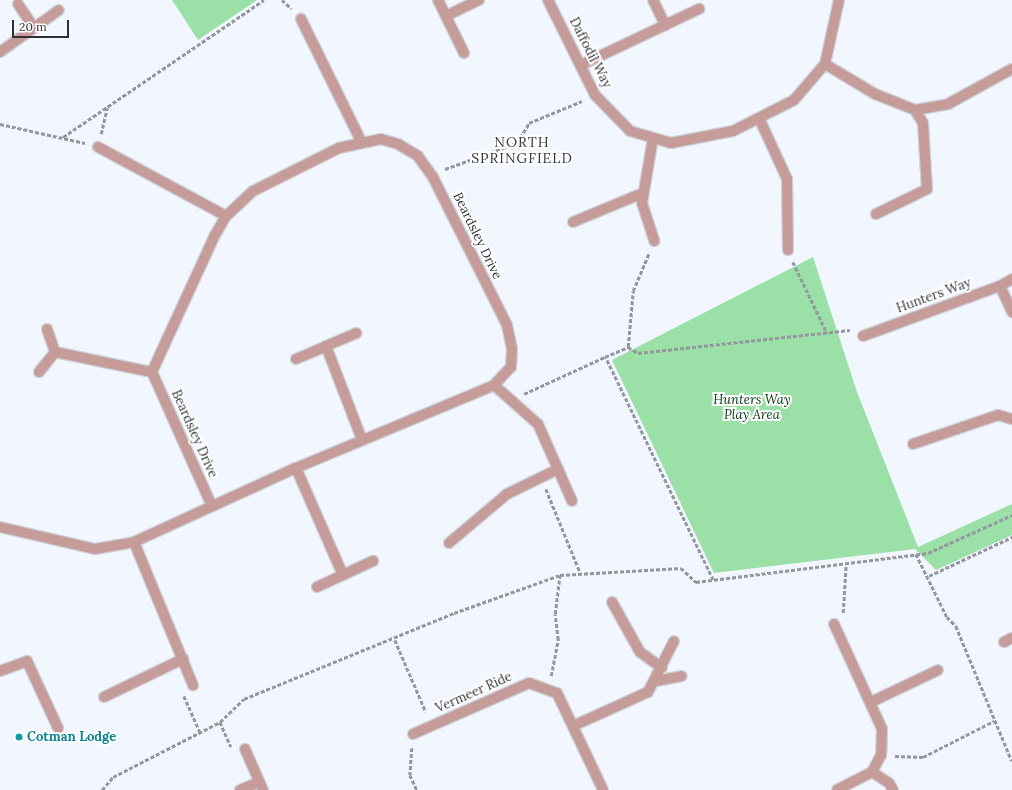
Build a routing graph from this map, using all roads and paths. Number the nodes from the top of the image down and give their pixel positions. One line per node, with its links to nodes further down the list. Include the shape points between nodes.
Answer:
1 (264, 0): 22 (path, via 63,137)
2 (438, 0): 10 (street)
3 (479, 0): 10 (street)
4 (548, 0): 17 (street, Daffodil Way)
5 (653, 0): 12 (street)
6 (839, 0): 16 (street, Daffodil Way)
7 (18, 4): 13 (street)
8 (699, 9): 12 (street)
9 (59, 10): 13 (street)
10 (446, 16): 15 (street)
11 (301, 19): 24 (street)
12 (665, 25): 17 (street)
13 (34, 28): 14 (street)
14 (0, 52)
15 (464, 53)
16 (825, 64): 20 (street, via 875,94); 21 (street, Daffodil Way, via 794,100)
17 (581, 66): 19 (street, Daffodil Way)
18 (1012, 69): 20 (street, via 948,104)
19 (596, 95): 23 (street, Daffodil Way, via 630,131); 26 (path, via 529,123 517,143 450,166)
20 (915, 110): 28 (street, via 923,123 927,188)
21 (759, 118): 23 (street, Daffodil Way, via 733,131 671,143); 32 (street, via 787,179)
22 (0, 124)
23 (653, 138): 27 (street)
24 (361, 140): 26 (street, Beardsley Drive, via 380,139 398,144 418,156); 29 (street, Beardsley Drive, via 253,191)
25 (98, 147): 29 (street)
26 (433, 177): 47 (street, Beardsley Drive, via 507,325 512,349 511,367)
27 (643, 193): 30 (street); 31 (street, via 642,203)
28 (876, 214)
29 (226, 216): 46 (street, Beardsley Drive)
30 (573, 222)
31 (654, 242): 41 (path, via 633,291)
32 (788, 250): 38 (path)
33 (1012, 279): 34 (street, Hunters Way)
34 (1000, 286): 35 (street); 39 (street, Hunters Way)
35 (1012, 312)
36 (47, 329): 42 (street)
37 (356, 333): 40 (street)
38 (827, 334): 39 (path, via 843,333 854,328); 41 (path, via 638,353)
39 (863, 336)
40 (326, 346): 44 (street); 50 (street)
41 (628, 347): 43 (path)
42 (55, 352): 45 (street); 46 (street)
43 (605, 356): 48 (path); 69 (path)
44 (296, 359)
45 (39, 372)
46 (152, 372): 56 (street, Beardsley Drive)
47 (494, 385): 48 (street); 50 (street, Beardsley Drive)
48 (512, 400): 53 (street, via 538,424)
49 (1012, 419): 51 (street, via 998,415)
50 (362, 440): 52 (street, Beardsley Drive)
51 (913, 444)
52 (296, 468): 56 (street, Beardsley Drive); 66 (street)
53 (558, 469): 54 (street); 55 (street)
54 (540, 476): 61 (street, via 507,494); 65 (path)
55 (572, 501)
56 (212, 506): 60 (street, Beardsley Drive)
57 (1012, 515): 62 (path, via 928,553)
58 (0, 527): 60 (street, Beardsley Drive, via 95,549)
59 (1012, 537): 68 (path)
60 (134, 542): 75 (street)
61 (449, 543)
62 (916, 554): 64 (path); 68 (path)
63 (373, 561): 66 (street)
64 (846, 564): 69 (path); 72 (path, via 843,614)
65 (580, 572): 67 (path); 69 (path, via 681,568 696,582)
66 (343, 575): 70 (street)
67 (560, 575): 73 (path, via 454,613); 82 (path, via 555,614 558,640)
68 (929, 576): 85 (path, via 971,659)
69 (713, 580)
70 (317, 587)
71 (612, 602): 76 (street, via 640,652)
72 (834, 624): 84 (street)
73 (395, 640): 86 (path, via 244,699); 87 (path)
74 (674, 641): 76 (street)
75 (183, 659): 81 (street); 83 (street)
76 (662, 668): 80 (street)
77 (938, 670): 84 (street)
78 (0, 671): 89 (street, via 27,661)
79 (682, 676): 80 (street)
80 (656, 682): 88 (street, via 648,692)
81 (193, 685): 90 (path, via 184,696)
82 (549, 690): 87 (street, Vermeer Ride, via 528,683); 88 (street, Vermeer Ride, via 557,693)
83 (104, 697)
84 (871, 702): 93 (street, via 882,730)
85 (994, 721): 93 (path, via 923,757); 94 (path)
86 (220, 722): 90 (path); 92 (path, via 231,747)
87 (432, 725): 91 (street, Vermeer Ride)
88 (573, 726): 100 (street, Vermeer Ride)
89 (58, 728)
90 (200, 732): 97 (path, via 113,777)
91 (413, 734): 99 (path, via 410,775)
92 (245, 749): 96 (street)
93 (881, 755): 95 (street)
94 (1012, 761)
95 (872, 772): 101 (street); 102 (street, via 889,783)
96 (261, 786): 98 (street)
97 (102, 790)
98 (240, 790)
99 (417, 790)
100 (603, 790)
101 (837, 790)
102 (893, 790)

